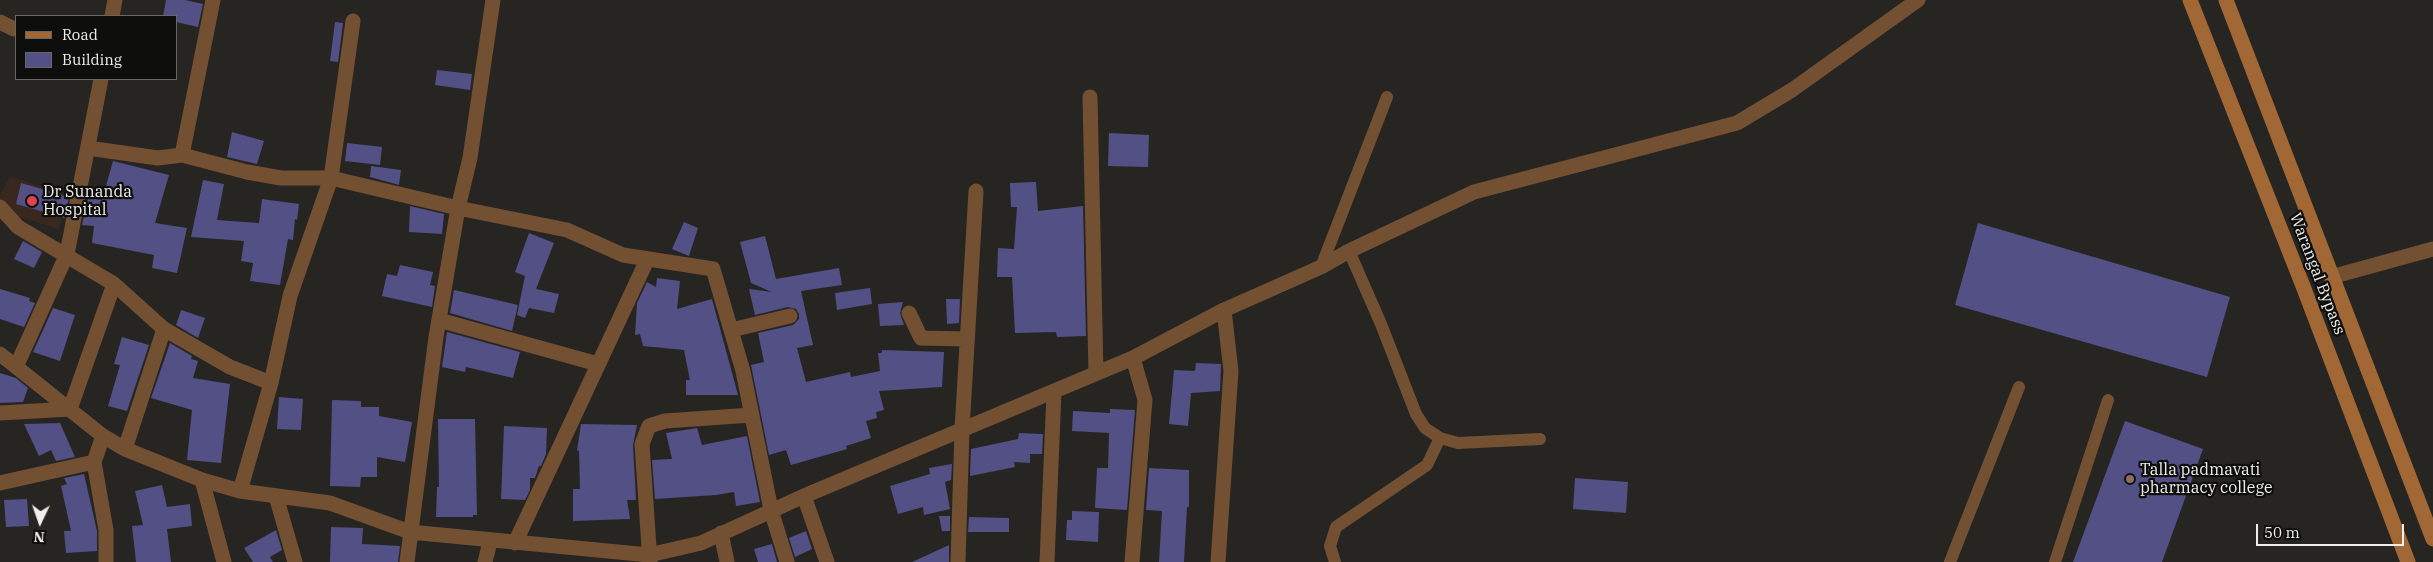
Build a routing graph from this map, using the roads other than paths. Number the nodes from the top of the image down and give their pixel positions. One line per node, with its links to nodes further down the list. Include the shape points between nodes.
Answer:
1 (115, 0): 7 (street)
2 (213, 0): 15 (street)
3 (493, 0): 19 (street, via 470,158)
4 (1918, 0): 21 (street, via 1792,90 1736,124 1474,192)
5 (2190, 0): 79 (main road, Warangal Bypass)
6 (2226, 0): 25 (main road, Warangal Bypass)
7 (112, 15)
8 (354, 21): 16 (street)
9 (0, 22): 10 (street)
10 (14, 29)
11 (100, 80): 14 (street)
12 (1090, 97): 38 (street)
13 (1387, 97): 24 (lane)
14 (88, 148): 15 (street, via 158,158); 22 (street)
15 (182, 155): 16 (street, via 281,178)
16 (330, 178): 19 (street); 39 (street, via 290,296)
17 (976, 191): 33 (street)
18 (0, 207): 22 (street, via 18,227)
19 (458, 208): 23 (street, via 567,230 622,255); 30 (street)
20 (2433, 249): 25 (street)
21 (1349, 251): 24 (street); 48 (lane, via 1382,324 1416,414 1425,428)
22 (67, 254): 26 (street); 37 (street)
23 (647, 260): 32 (street, via 713,270); 36 (street)
24 (1322, 267): 27 (street)
25 (2331, 277): 60 (main road, Warangal Bypass)
26 (114, 284): 31 (street); 43 (street)
27 (1224, 310): 35 (street); 75 (street, via 1231,371)
28 (909, 313): 33 (street, via 921,338)
29 (790, 316): 32 (street)
30 (439, 320): 36 (street); 58 (street)
31 (164, 329): 39 (street, via 230,367); 50 (street)
32 (731, 330): 45 (street)
33 (968, 339): 46 (street)
34 (0, 354): 37 (street)
35 (1133, 358): 38 (street); 74 (street, via 1145,400)
36 (598, 364): 62 (street)
37 (16, 366): 43 (street)
38 (1096, 373): 41 (street)
39 (271, 383): 54 (street)
40 (2019, 387): 77 (lane)
41 (1054, 392): 46 (street); 73 (street)
42 (2108, 400): 78 (lane)
43 (70, 409): 44 (street); 47 (street)
44 (0, 413)
45 (752, 415): 57 (street); 63 (street, via 665,421 649,426 642,444)
46 (962, 430): 56 (street); 72 (street)
47 (103, 436): 50 (street); 51 (street)
48 (1440, 438): 49 (lane, via 1458,443); 76 (lane, via 1427,465 1336,527 1330,546)
49 (1540, 440)
50 (125, 449): 52 (street)
51 (94, 462): 53 (street); 64 (street, via 106,530)
52 (202, 480): 54 (street); 65 (street)
53 (0, 483)
54 (240, 490): 55 (street)
55 (276, 496): 58 (street, via 330,503); 66 (street)
56 (804, 496): 57 (street); 71 (street)
57 (772, 510): 59 (street); 70 (street)
58 (410, 532): 61 (street); 67 (street)
59 (721, 533): 63 (street); 69 (street)
60 (2433, 539)
61 (490, 542): 62 (street); 68 (street)
62 (515, 543): 63 (street)
63 (649, 559)
64 (106, 562)
65 (224, 562)
66 (295, 562)
67 (407, 562)
68 (485, 562)
69 (727, 562)
70 (787, 562)
71 (827, 562)
72 (958, 562)
73 (1047, 562)
74 (1132, 562)
75 (1218, 562)
76 (1335, 562)
77 (1950, 562)
78 (2055, 562)
79 (2408, 562)

